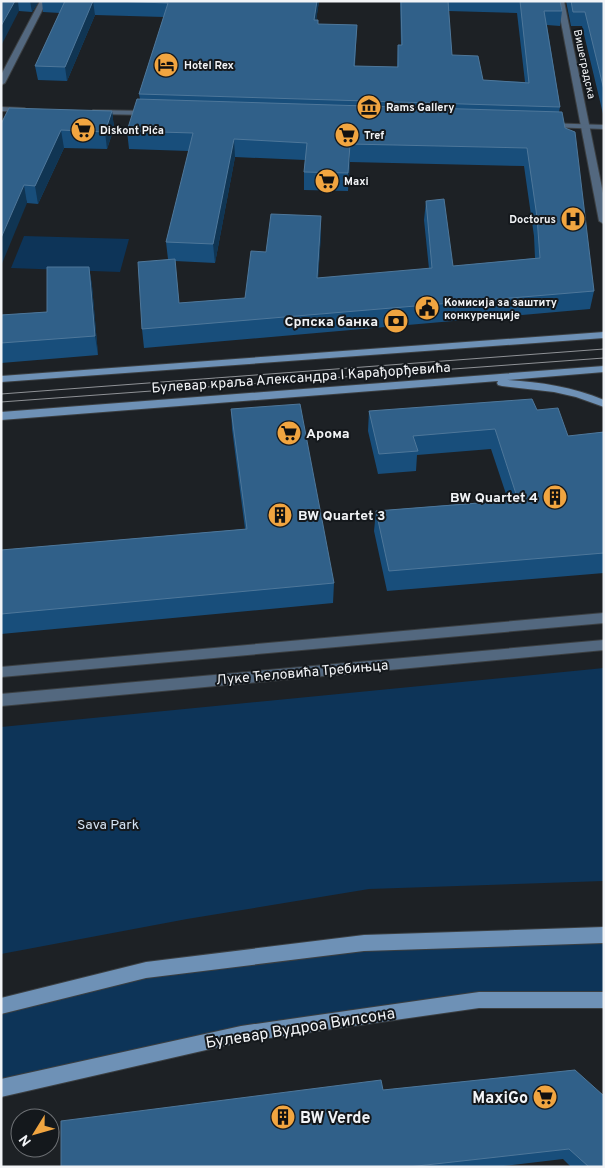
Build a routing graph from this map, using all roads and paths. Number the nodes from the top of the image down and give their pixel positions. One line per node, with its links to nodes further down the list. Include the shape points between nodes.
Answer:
1 (44, 1): 3 (street)
2 (560, 1): 9 (street, Вишеградска)
3 (1, 83)
4 (1, 109): 5 (street)
5 (35, 110)
6 (88, 112): 7 (street)
7 (158, 114)
8 (543, 125): 9 (street)
9 (586, 126): 10 (street); 11 (street, Вишеградска)
10 (604, 127)
11 (604, 221)
12 (604, 335): 14 (main road, Булевар краља Александра I Карађорђевића)
13 (604, 369): 15 (main road, Булевар краља Александра I Карађорђевића)
14 (1, 379)
15 (462, 380): 16 (main road, via 537,386 592,398); 17 (main road, Булевар краља Александра I Карађорђевића)
16 (604, 404)
17 (1, 416)
18 (604, 618): 20 (street, Луке Ћеловића Требињца)
19 (604, 645): 21 (street, Луке Ћеловића Требињца)
20 (1, 672)
21 (1, 700)
22 (604, 935): 24 (main road, via 364,943 146,970)
23 (604, 1000): 25 (main road, Булевар Вудроа Вилсона, via 479,1000 241,1034)
24 (1, 1006)
25 (1, 1088)

